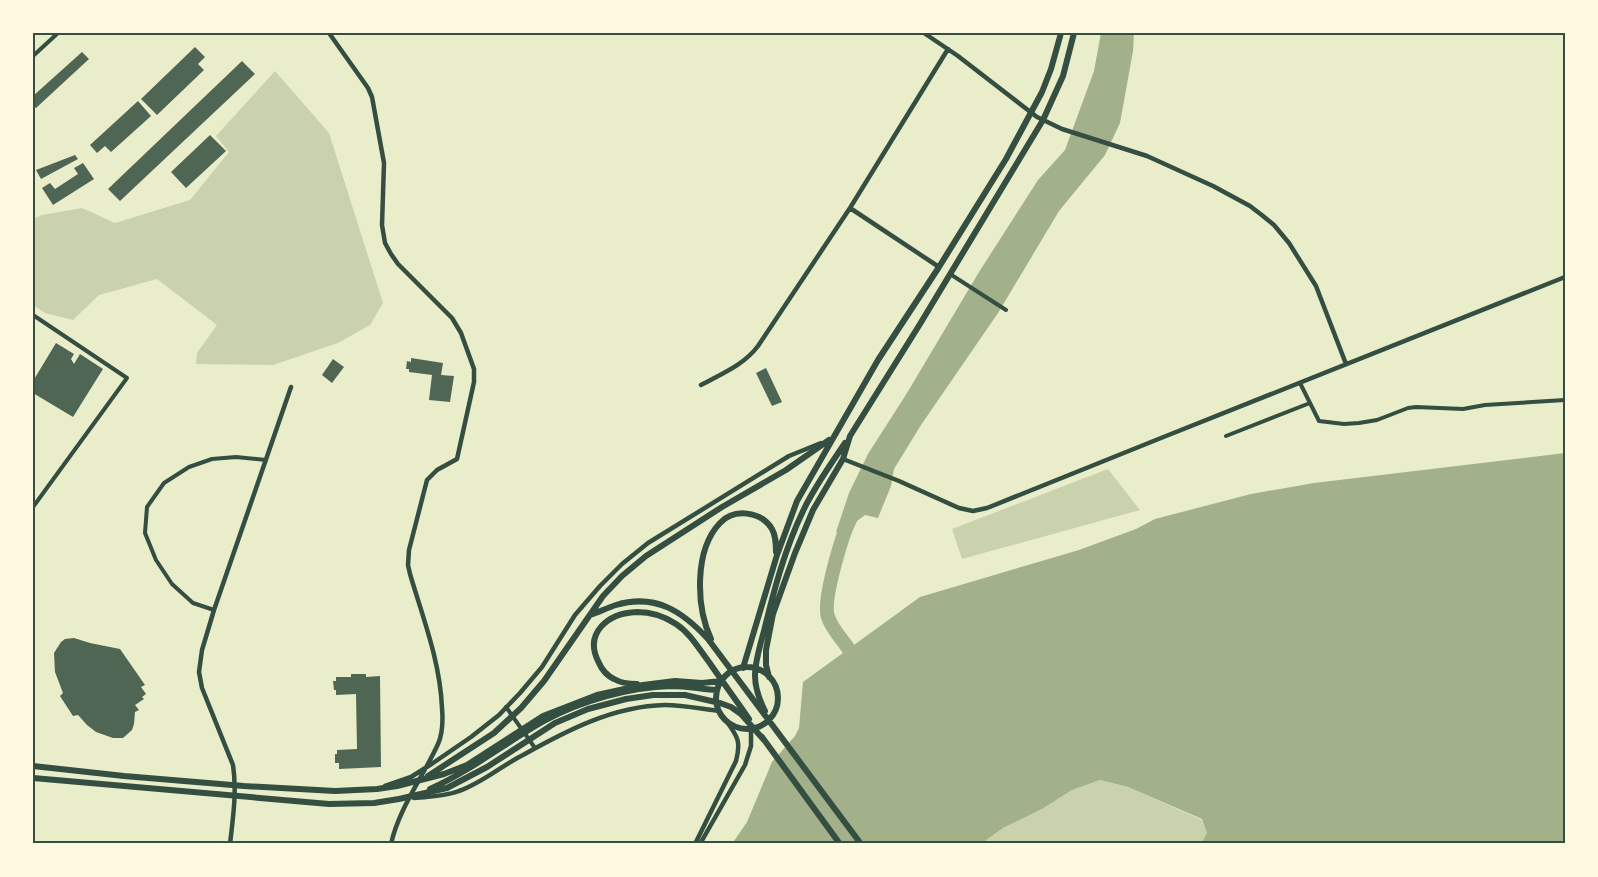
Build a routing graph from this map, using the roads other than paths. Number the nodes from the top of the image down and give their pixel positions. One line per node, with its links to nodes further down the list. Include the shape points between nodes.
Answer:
1 (58, 33): 7 (street)
2 (329, 33): 55 (street, via 374,102 384,163 382,229 388,248 398,264 452,318 475,373 457,459 427,480 408,557 439,674 442,732)
3 (924, 33): 6 (street)
4 (1061, 33): 8 (main road)
5 (1074, 33): 9 (main road, via 1063,76)
6 (948, 49): 8 (street); 10 (street)
7 (33, 56)
8 (1032, 114): 9 (street); 11 (main road)
9 (1043, 120): 12 (main road); 16 (street, via 1147,156 1250,206 1274,225 1317,286)
10 (850, 208): 11 (street); 18 (street, via 755,350 740,364)
11 (939, 267): 24 (main road)
12 (950, 274): 14 (street); 22 (main road)
13 (1565, 278): 16 (street)
14 (1006, 310)
15 (33, 315): 27 (street, via 127,378)
16 (1346, 364): 17 (street)
17 (1300, 382): 21 (street); 25 (street, via 973,511)
18 (701, 385)
19 (291, 387): 26 (street)
20 (1565, 400): 21 (street, via 1463,409 1412,407 1377,420 1344,424 1319,422)
21 (1310, 403): 23 (street)
22 (850, 436): 25 (main road); 42 (main road, via 820,480 790,542 757,660 755,684)
23 (1226, 436)
24 (832, 438): 28 (main road, via 797,501); 30 (main road, via 646,556 621,576); 38 (street, via 789,456 648,543 622,564 575,615 542,666)
25 (843, 459): 33 (main road, via 813,510 773,614 766,650)
26 (267, 460): 29 (street); 29 (street, via 212,459 189,467 164,483 147,507 145,533 156,560 172,584 193,603)
27 (33, 507)
28 (777, 555): 31 (main road, via 771,527 756,515 732,515 714,530 700,573 700,595); 32 (main road)
29 (214, 610): 49 (street, via 199,672 233,765)
30 (589, 616): 31 (main road, via 618,605 654,603 684,616); 48 (main road, via 521,708 494,733)
31 (718, 653): 42 (main road)
32 (743, 668): 33 (main road, via 762,671); 34 (main road)
33 (769, 677): 41 (main road, via 777,694 774,713 761,726)
34 (721, 681): 36 (main road, via 675,681); 37 (main road)
35 (643, 685): 36 (main road); 43 (main road, via 615,680 596,657 595,638 603,623 611,618 629,613 653,614 684,630); 45 (main road, via 597,694 551,712)
36 (656, 686): 37 (main road); 45 (main road, via 566,711)
37 (717, 690): 39 (main road)
38 (506, 707): 44 (street); 50 (street, via 434,763 411,777)
39 (719, 711): 40 (main road); 44 (street, via 664,705 632,709 593,720)
40 (727, 722): 41 (main road, via 740,729); 56 (street, via 738,739 736,761)
41 (751, 729): 57 (street, via 745,765)
42 (776, 730): 59 (main road)
43 (764, 740): 51 (main road, via 741,714 720,703 685,695 626,699 555,723 488,768 447,788); 58 (main road)
44 (535, 748): 53 (street, via 458,792)
45 (481, 759): 48 (main road); 51 (main road)
46 (33, 766): 49 (main road)
47 (33, 778): 52 (main road)
48 (422, 779): 50 (main road)
49 (234, 784): 50 (main road, via 334,791); 52 (street)
50 (377, 789)
51 (418, 794): 53 (main road)
52 (234, 795): 53 (main road, via 329,804); 54 (street)
53 (399, 799)
54 (230, 844)
55 (392, 844)
56 (695, 844)
57 (700, 844)
58 (840, 844)
59 (861, 844)

